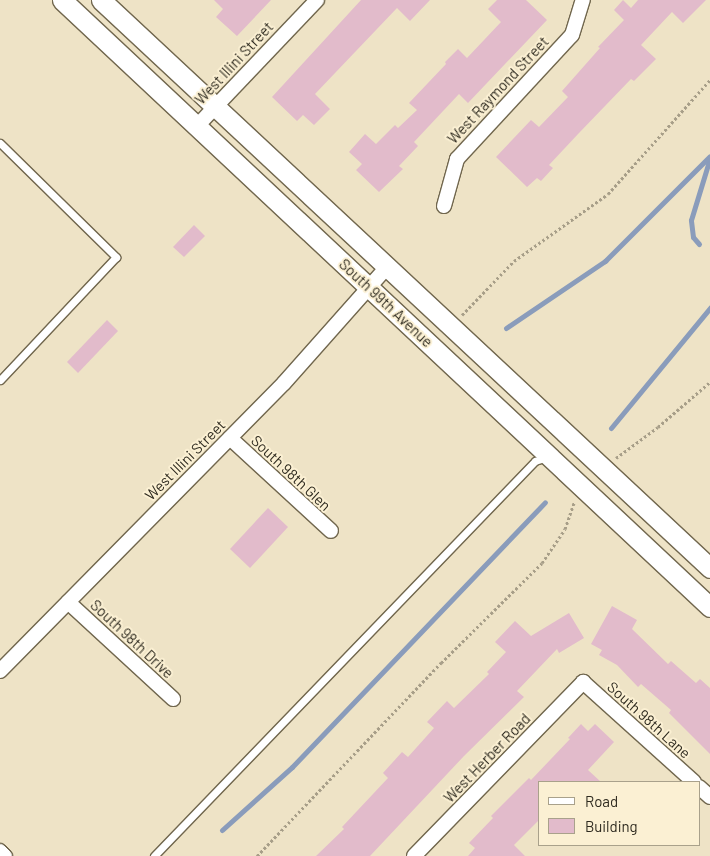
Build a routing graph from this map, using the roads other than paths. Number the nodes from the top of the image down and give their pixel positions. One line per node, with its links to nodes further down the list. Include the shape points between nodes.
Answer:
1 (62, 0): 6 (main road, South 99th Avenue)
2 (101, 0): 5 (main road, South 99th Avenue)
3 (583, 0): 8 (street, West Raymond Street, via 572,35 457,158)
4 (313, 1): 5 (street, West Illini Street)
5 (215, 107): 6 (street, West Illini Street); 9 (main road, South 99th Avenue)
6 (197, 126): 10 (main road, South 99th Avenue)
7 (0, 142): 11 (lane, via 116,257)
8 (444, 206)
9 (387, 267): 10 (street, West Illini Street); 15 (main road, South 99th Avenue)
10 (369, 287): 12 (street, West Illini Street); 13 (main road, South 99th Avenue)
11 (0, 380)
12 (230, 438): 14 (street, South 98th Glen); 16 (street, West Illini Street)
13 (555, 461): 17 (main road, South 99th Avenue); 26 (lane, via 534,461)
14 (331, 532)
15 (710, 568)
16 (68, 602): 18 (street, West Illini Street); 20 (street, South 98th Drive)
17 (710, 607)
18 (0, 671)
19 (583, 682): 21 (street, South 98th Lane); 27 (street, West Herber Road)
20 (174, 699)
21 (693, 781)
22 (700, 788): 23 (street)
23 (710, 797)
24 (0, 851): 25 (street)
25 (5, 856)
26 (154, 856)
27 (414, 856)

